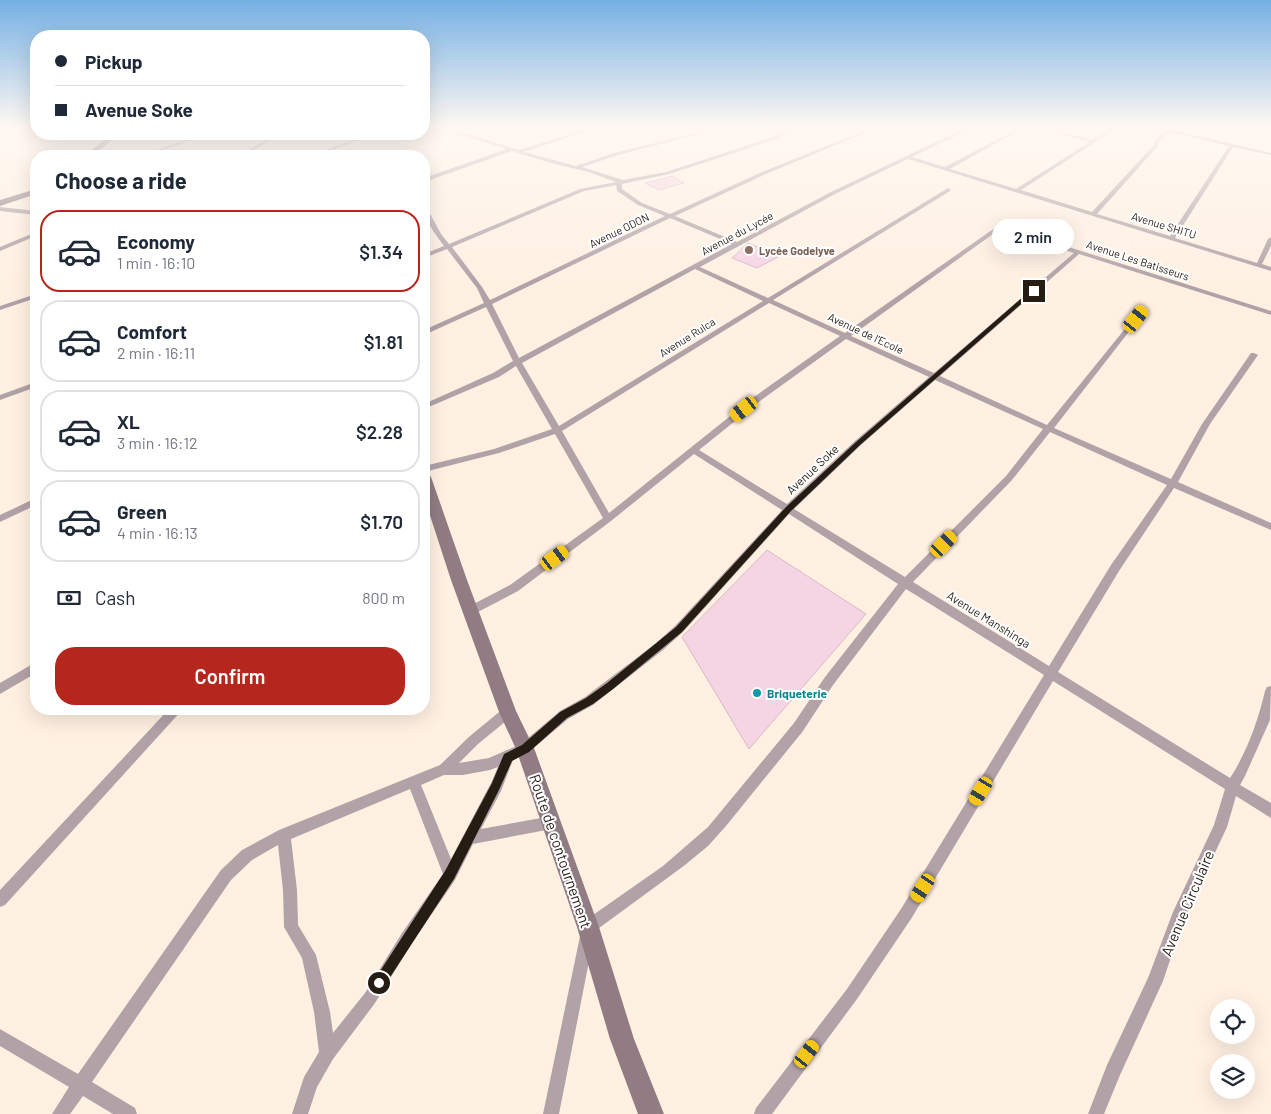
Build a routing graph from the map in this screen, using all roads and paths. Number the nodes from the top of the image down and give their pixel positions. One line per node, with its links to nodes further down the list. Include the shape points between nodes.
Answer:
1 (607, 178): 9 (street)
2 (642, 178): 9 (street)
3 (754, 178): 20 (street, Avenue ODON)
4 (865, 178): 25 (street, Avenue du Lycée)
5 (976, 178): 11 (street, Avenue SHITU)
6 (1036, 178): 11 (street)
7 (1126, 178): 19 (street)
8 (1211, 178): 23 (street)
9 (622, 183): 20 (street, via 619,190 627,196); 26 (street, via 582,190)
10 (948, 190): 34 (street, Avenue Rulca)
11 (1017, 190): 19 (street, Avenue SHITU)
12 (30, 193): 14 (street)
13 (0, 196): 14 (street)
14 (20, 197): 15 (street); 16 (street)
15 (30, 198)
16 (0, 203)
17 (0, 209): 18 (street)
18 (30, 212)
19 (1093, 215): 23 (street, Avenue SHITU)
20 (670, 216): 25 (street); 35 (street, Avenue ODON)
21 (430, 218): 26 (street)
22 (30, 236): 27 (street)
23 (1172, 238): 30 (street, Avenue SHITU)
24 (1271, 239): 30 (street)
25 (737, 244): 31 (street, Avenue du Lycée)
26 (447, 247): 29 (street); 35 (street)
27 (0, 249)
28 (1078, 252): 38 (street, Avenue Les Batisseurs); 40 (street, Avenue Les Batisseurs, via 999,227); 43 (street, Avenue Soke)
29 (430, 254)
30 (1259, 265): 32 (street, Avenue SHITU)
31 (695, 267): 34 (street, Avenue de l'Ecole); 42 (street, Avenue du Lycée)
32 (1271, 269)
33 (30, 298): 36 (street)
34 (767, 301): 40 (street, Avenue de l'Ecole); 48 (street, Avenue Rulca)
35 (488, 303): 39 (street, Avenue ODON); 42 (street)
36 (0, 308)
37 (1143, 310): 47 (street)
38 (1271, 313)
39 (430, 330)
40 (846, 336): 43 (street, Avenue de l'Ecole); 49 (street, via 757,399)
41 (1254, 355): 51 (street, via 1206,424)
42 (518, 362): 46 (street, Avenue du Lycée); 48 (street)
43 (935, 378): 47 (street, Avenue de l'Ecole); 54 (street, Avenue Soke)
44 (30, 386): 45 (street)
45 (0, 398)
46 (430, 404)
47 (1048, 428): 51 (street, Avenue de l'Ecole); 58 (street, via 1009,478)
48 (558, 430): 50 (street, Avenue Rulca, via 496,451); 56 (street)
49 (693, 450): 54 (street, Avenue Manshinga); 56 (street)
50 (430, 468)
51 (1173, 483): 57 (street, Avenue de l'Ecole); 61 (street, via 1115,568)
52 (430, 500): 59 (street, Route de contournement)
53 (30, 504): 55 (street)
54 (788, 509): 58 (street, Avenue Manshinga); 66 (street, Avenue Soke, via 679,629 610,686 564,715)
55 (0, 519)
56 (608, 519): 59 (street, via 514,588)
57 (1271, 527)
58 (904, 584): 61 (street, Avenue Manshinga); 77 (street, via 792,735 728,814 694,850)
59 (470, 611): 64 (street, Route de contournement)
60 (30, 671): 62 (street)
61 (1050, 674): 70 (street, Avenue Manshinga); 86 (street, via 906,914 852,994)
62 (0, 689)
63 (1271, 691): 70 (street, Avenue Circulaire, via 1264,720 1242,772)
64 (508, 712): 66 (street, Route de contournement); 68 (street)
65 (171, 715): 76 (street)
66 (525, 748): 67 (street, Avenue Soke); 72 (street, Route de contournement)
67 (508, 757): 68 (street, Avenue Soke, via 464,769); 74 (street, via 496,787)
68 (444, 769): 69 (street)
69 (413, 781): 73 (street); 75 (street)
70 (1232, 786): 71 (street, Avenue Manshinga); 87 (street, Avenue Circulaire, via 1220,827 1178,917 1155,981)
71 (1271, 811)
72 (552, 823): 74 (street); 77 (street, Route de contournement)
73 (284, 835): 79 (street, via 291,927 309,955); 80 (street, via 247,855 226,875)
74 (468, 838): 75 (street)
75 (450, 875): 79 (street, via 370,998)
76 (0, 900)
77 (588, 927): 84 (street); 85 (street, Route de contournement, via 622,1039)
78 (0, 1037): 80 (street)
79 (327, 1053): 83 (street, via 310,1083)
80 (80, 1084): 81 (street); 82 (street)
81 (60, 1114)
82 (129, 1114)
83 (300, 1114)
84 (551, 1114)
85 (651, 1114)
86 (762, 1114)
87 (1096, 1114)

